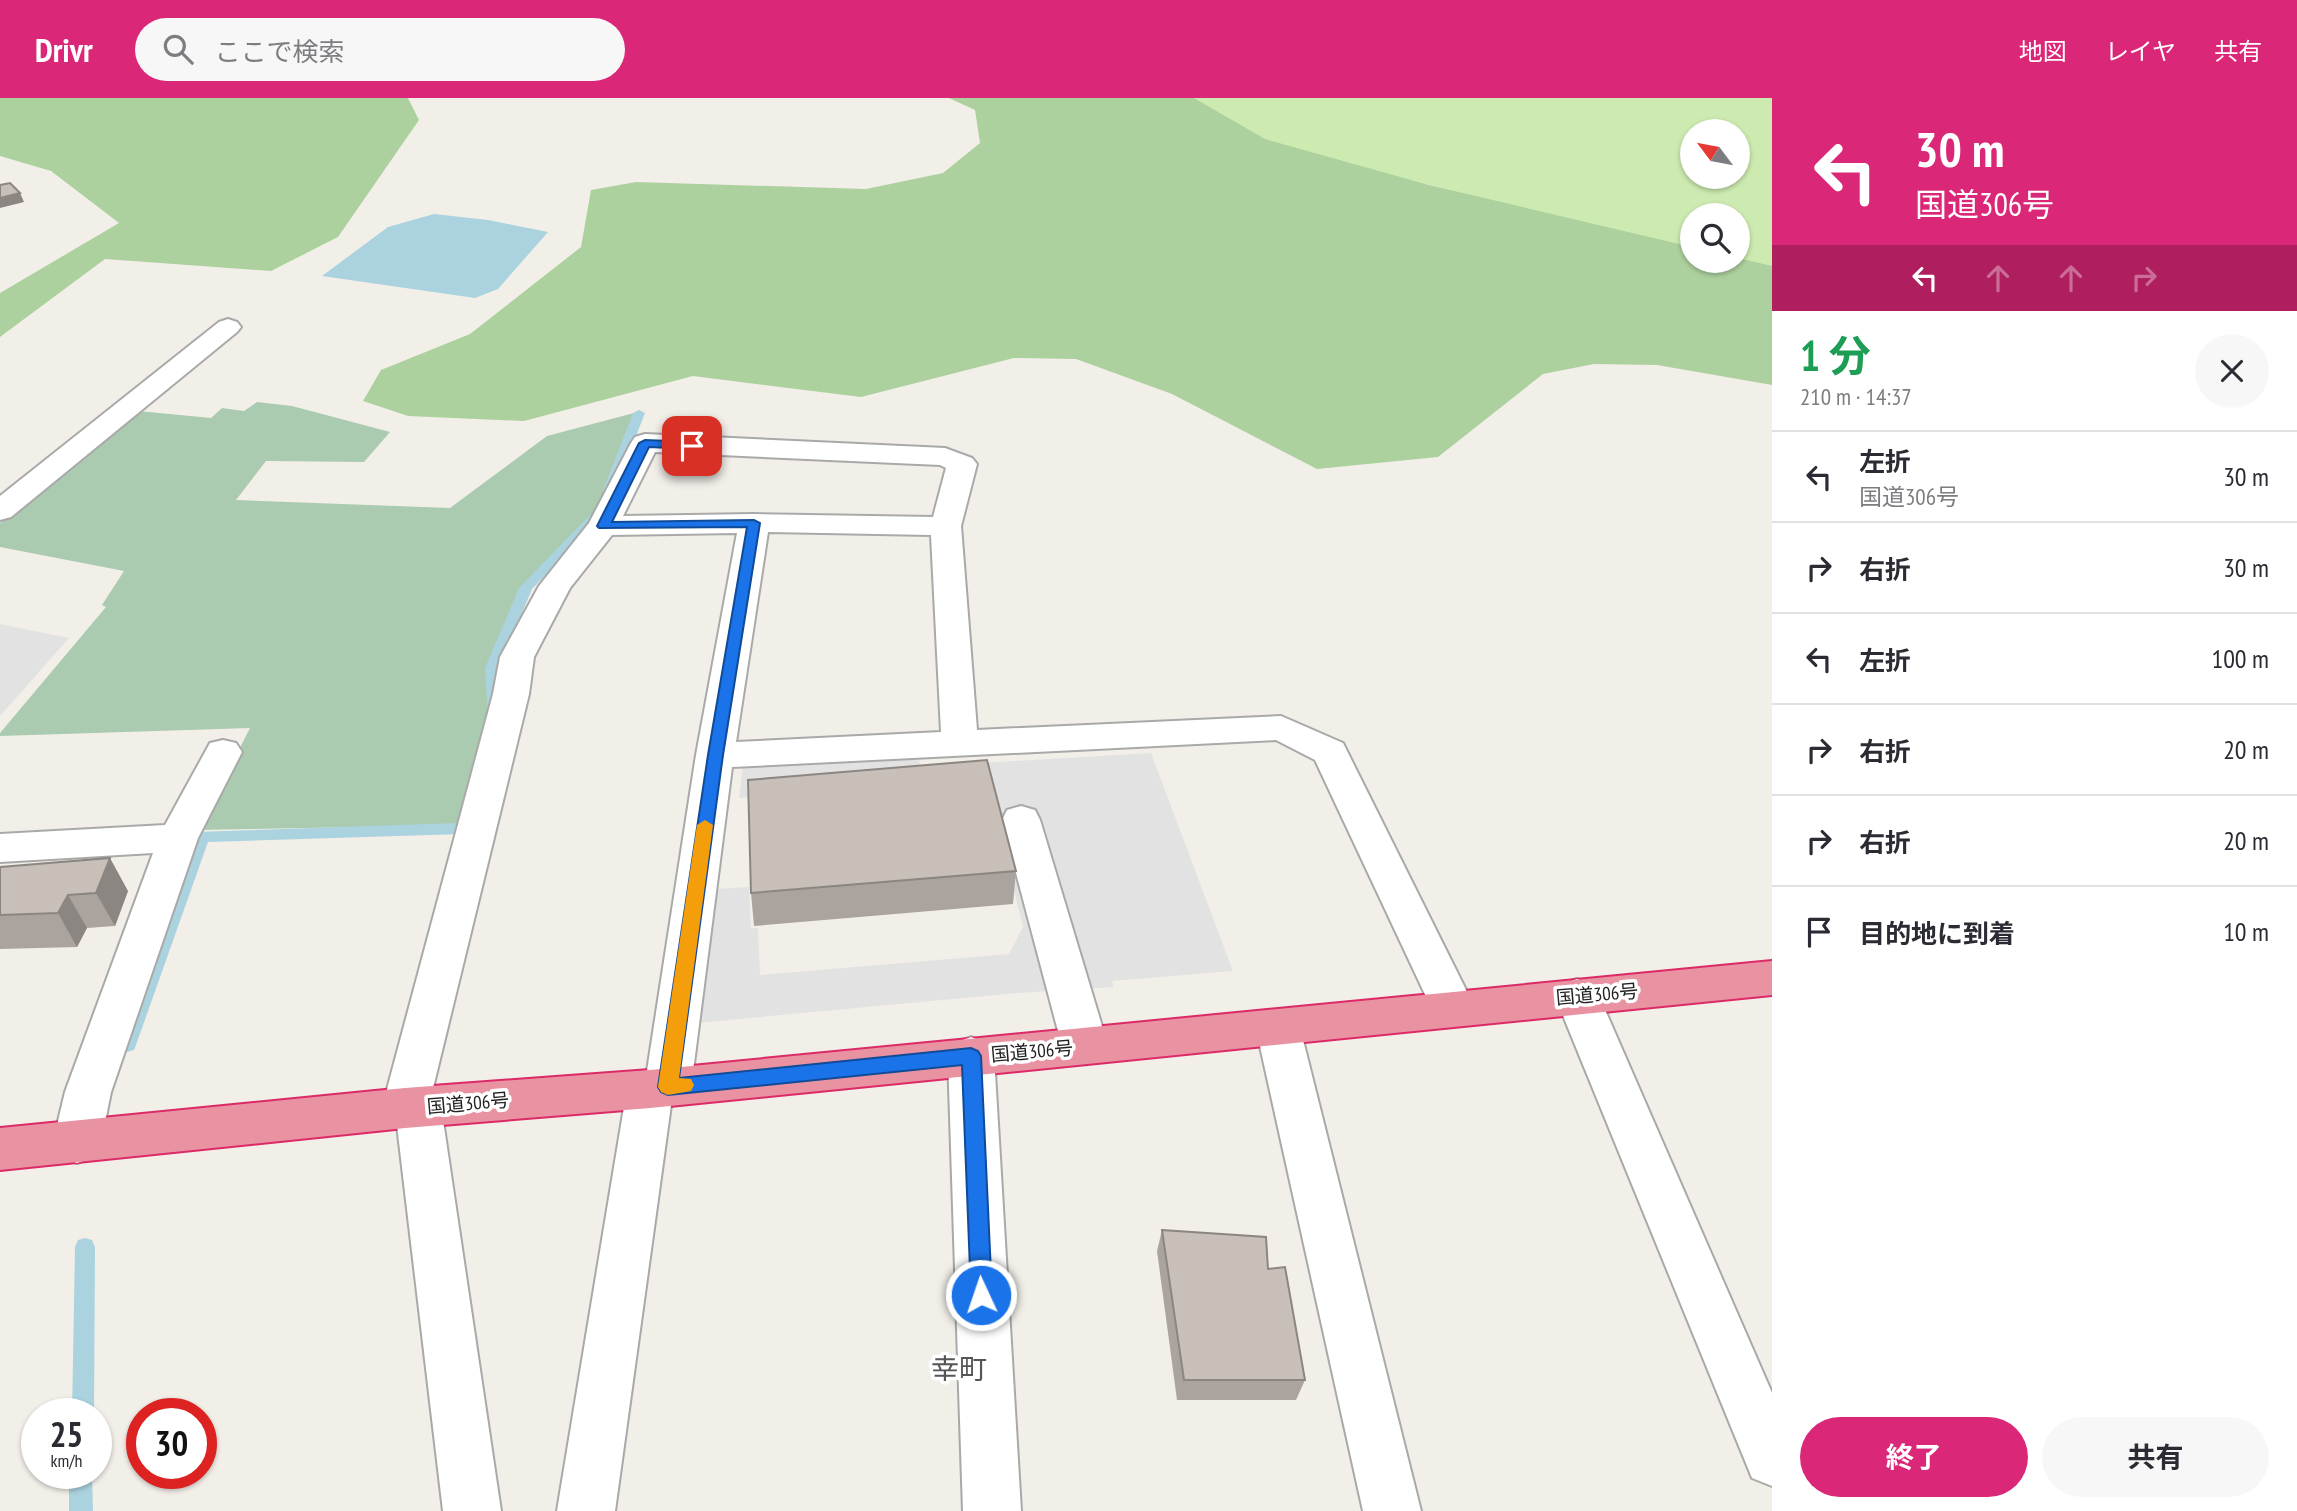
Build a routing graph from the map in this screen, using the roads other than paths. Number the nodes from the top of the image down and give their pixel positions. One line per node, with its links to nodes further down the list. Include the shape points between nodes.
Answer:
1 (228, 327): 2 (street)
2 (0, 512)
3 (754, 523): 4 (street); 5 (street); 8 (street)
4 (603, 526): 5 (street, via 645,443 945,457 962,464); 19 (street, via 555,586 517,657)
5 (946, 526): 6 (street)
6 (960, 744): 8 (street); 14 (street, via 1281,728 1331,752)
7 (223, 752): 10 (street)
8 (715, 755): 18 (street)
9 (1021, 820): 16 (street)
10 (178, 838): 11 (street); 20 (street, via 88,1092)
11 (0, 848)
12 (1772, 978): 13 (highway, 国道306号)
13 (1577, 996): 14 (highway, 国道306号); 21 (street)
14 (1453, 1008): 15 (highway, 国道306号)
15 (1278, 1028): 16 (highway, 国道306号); 25 (street)
16 (1085, 1046): 17 (highway, 国道306号)
17 (971, 1056): 18 (highway, 国道306号); 24 (street)
18 (659, 1088): 19 (highway, 国道306号); 23 (street)
19 (411, 1107): 20 (highway, 国道306号); 22 (street)
20 (27, 1153)
21 (1772, 1458)
22 (472, 1511)
23 (586, 1511)
24 (992, 1511)
25 (1392, 1511)

